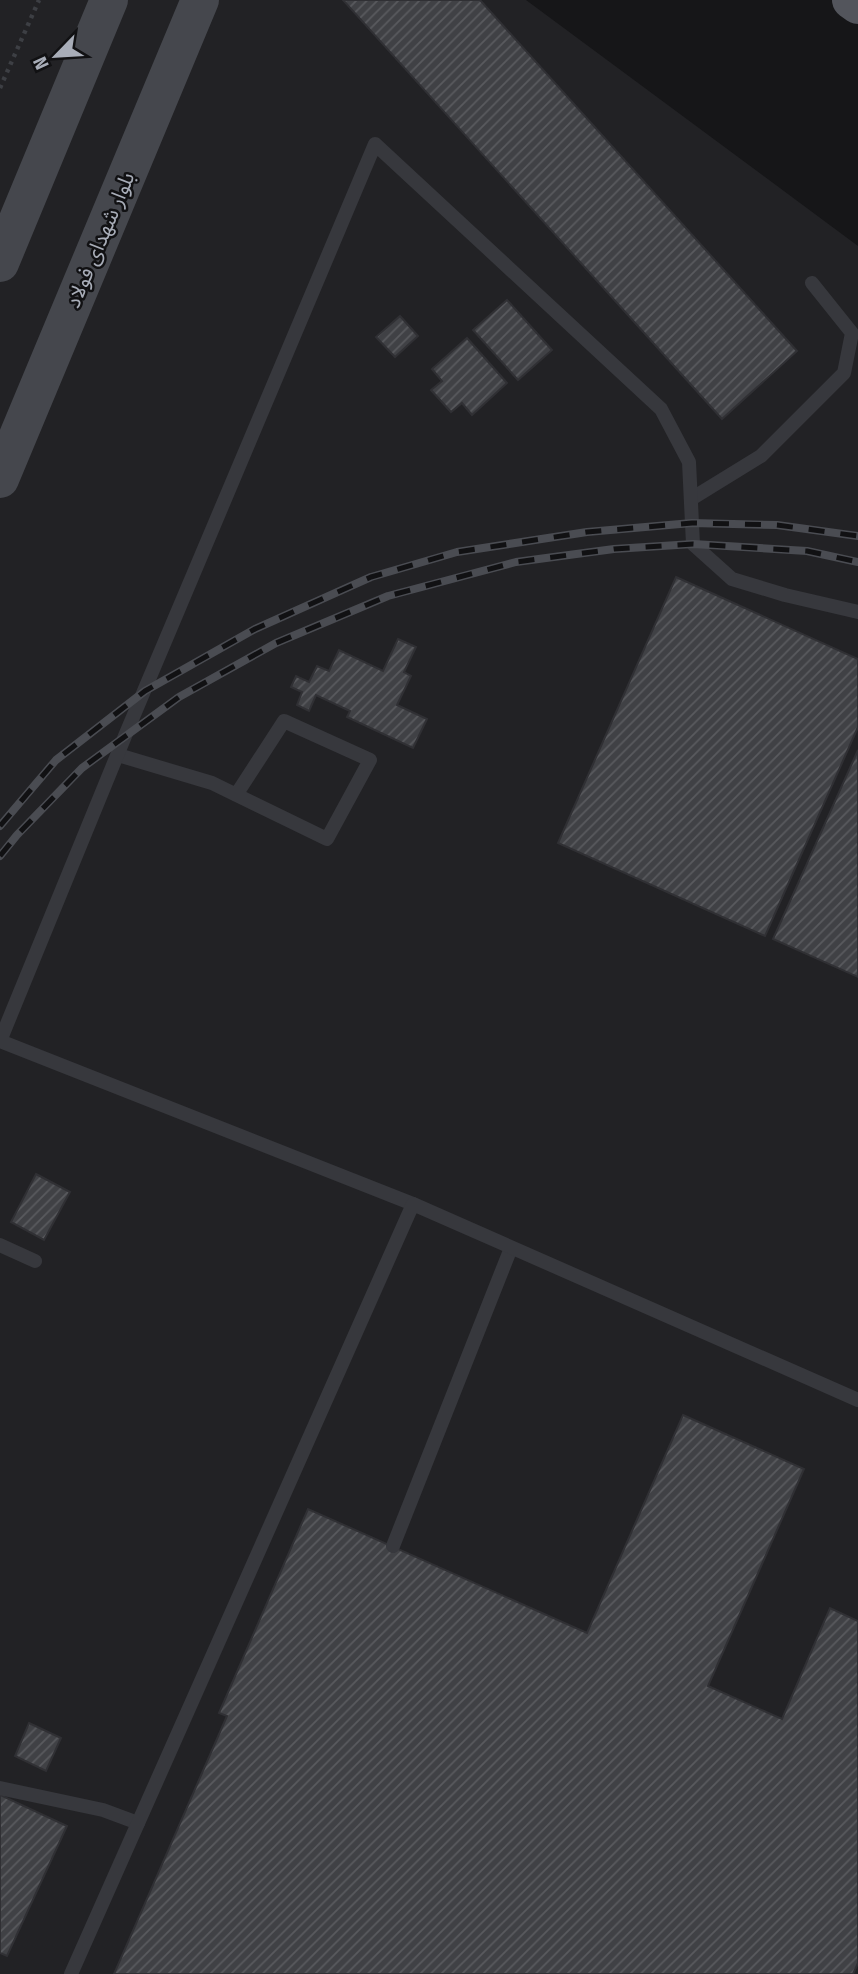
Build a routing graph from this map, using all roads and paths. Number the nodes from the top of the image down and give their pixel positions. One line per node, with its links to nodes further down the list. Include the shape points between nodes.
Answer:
1 (39, 0): 6 (path)
2 (110, 0): 7 (street)
3 (200, 0): 9 (street, بلوار شهدای فولاد)
4 (851, 0): 5 (main road)
5 (858, 5)
6 (0, 88)
7 (0, 263)
8 (812, 283): 10 (lane, via 852,333 844,373 761,456)
9 (0, 479)
10 (691, 499): 11 (lane, via 693,544 732,579); 12 (lane, via 689,462 661,409 375,144)
11 (858, 611)
12 (118, 755): 13 (lane, via 212,783); 14 (lane)
13 (236, 795): 13 (lane, via 327,839 370,760 284,721)
14 (0, 1041): 15 (lane)
15 (412, 1204): 17 (lane); 22 (lane)
16 (0, 1245): 18 (lane)
17 (511, 1248): 19 (lane); 20 (lane)
18 (35, 1261)
19 (858, 1400)
20 (393, 1546)
21 (0, 1788): 22 (lane, via 103,1810)
22 (138, 1823): 23 (lane)
23 (71, 1974)

